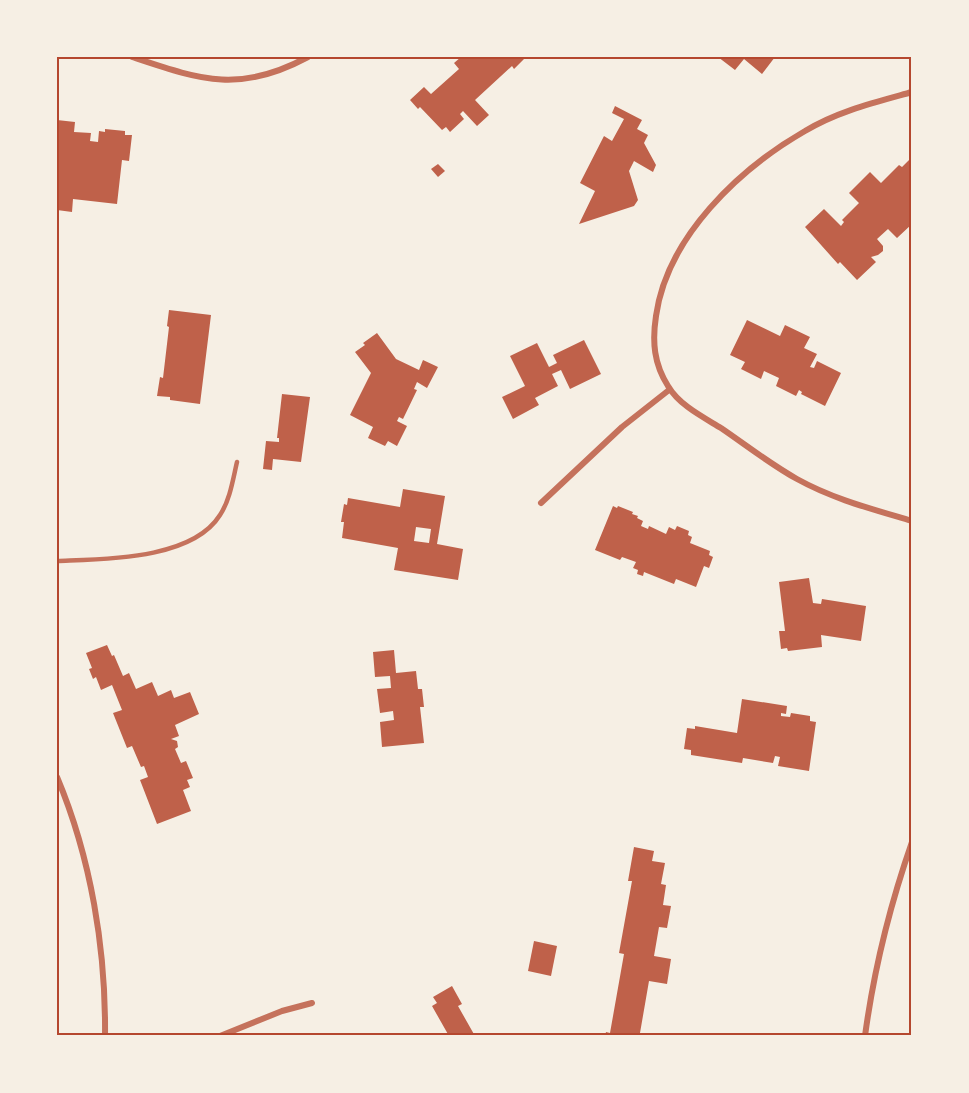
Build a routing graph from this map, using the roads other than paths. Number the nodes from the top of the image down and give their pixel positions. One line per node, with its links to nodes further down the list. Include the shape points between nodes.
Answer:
1 (132, 57): 2 (street, via 201,78 226,81 268,74)
2 (308, 57)
3 (912, 92): 4 (street, via 855,108 807,129 730,187 693,228 672,262 657,308 655,353)
4 (669, 390): 6 (street, via 622,427); 7 (street, via 692,410 796,478 846,501)
5 (237, 462): 8 (lane, via 220,515 205,531 185,543 112,558)
6 (542, 503)
7 (912, 521)
8 (57, 561)
9 (57, 777): 12 (street, via 78,840 96,920 104,979)
10 (912, 842): 14 (street, via 884,934)
11 (312, 1003): 13 (street)
12 (105, 1036)
13 (220, 1036)
14 (865, 1036)

